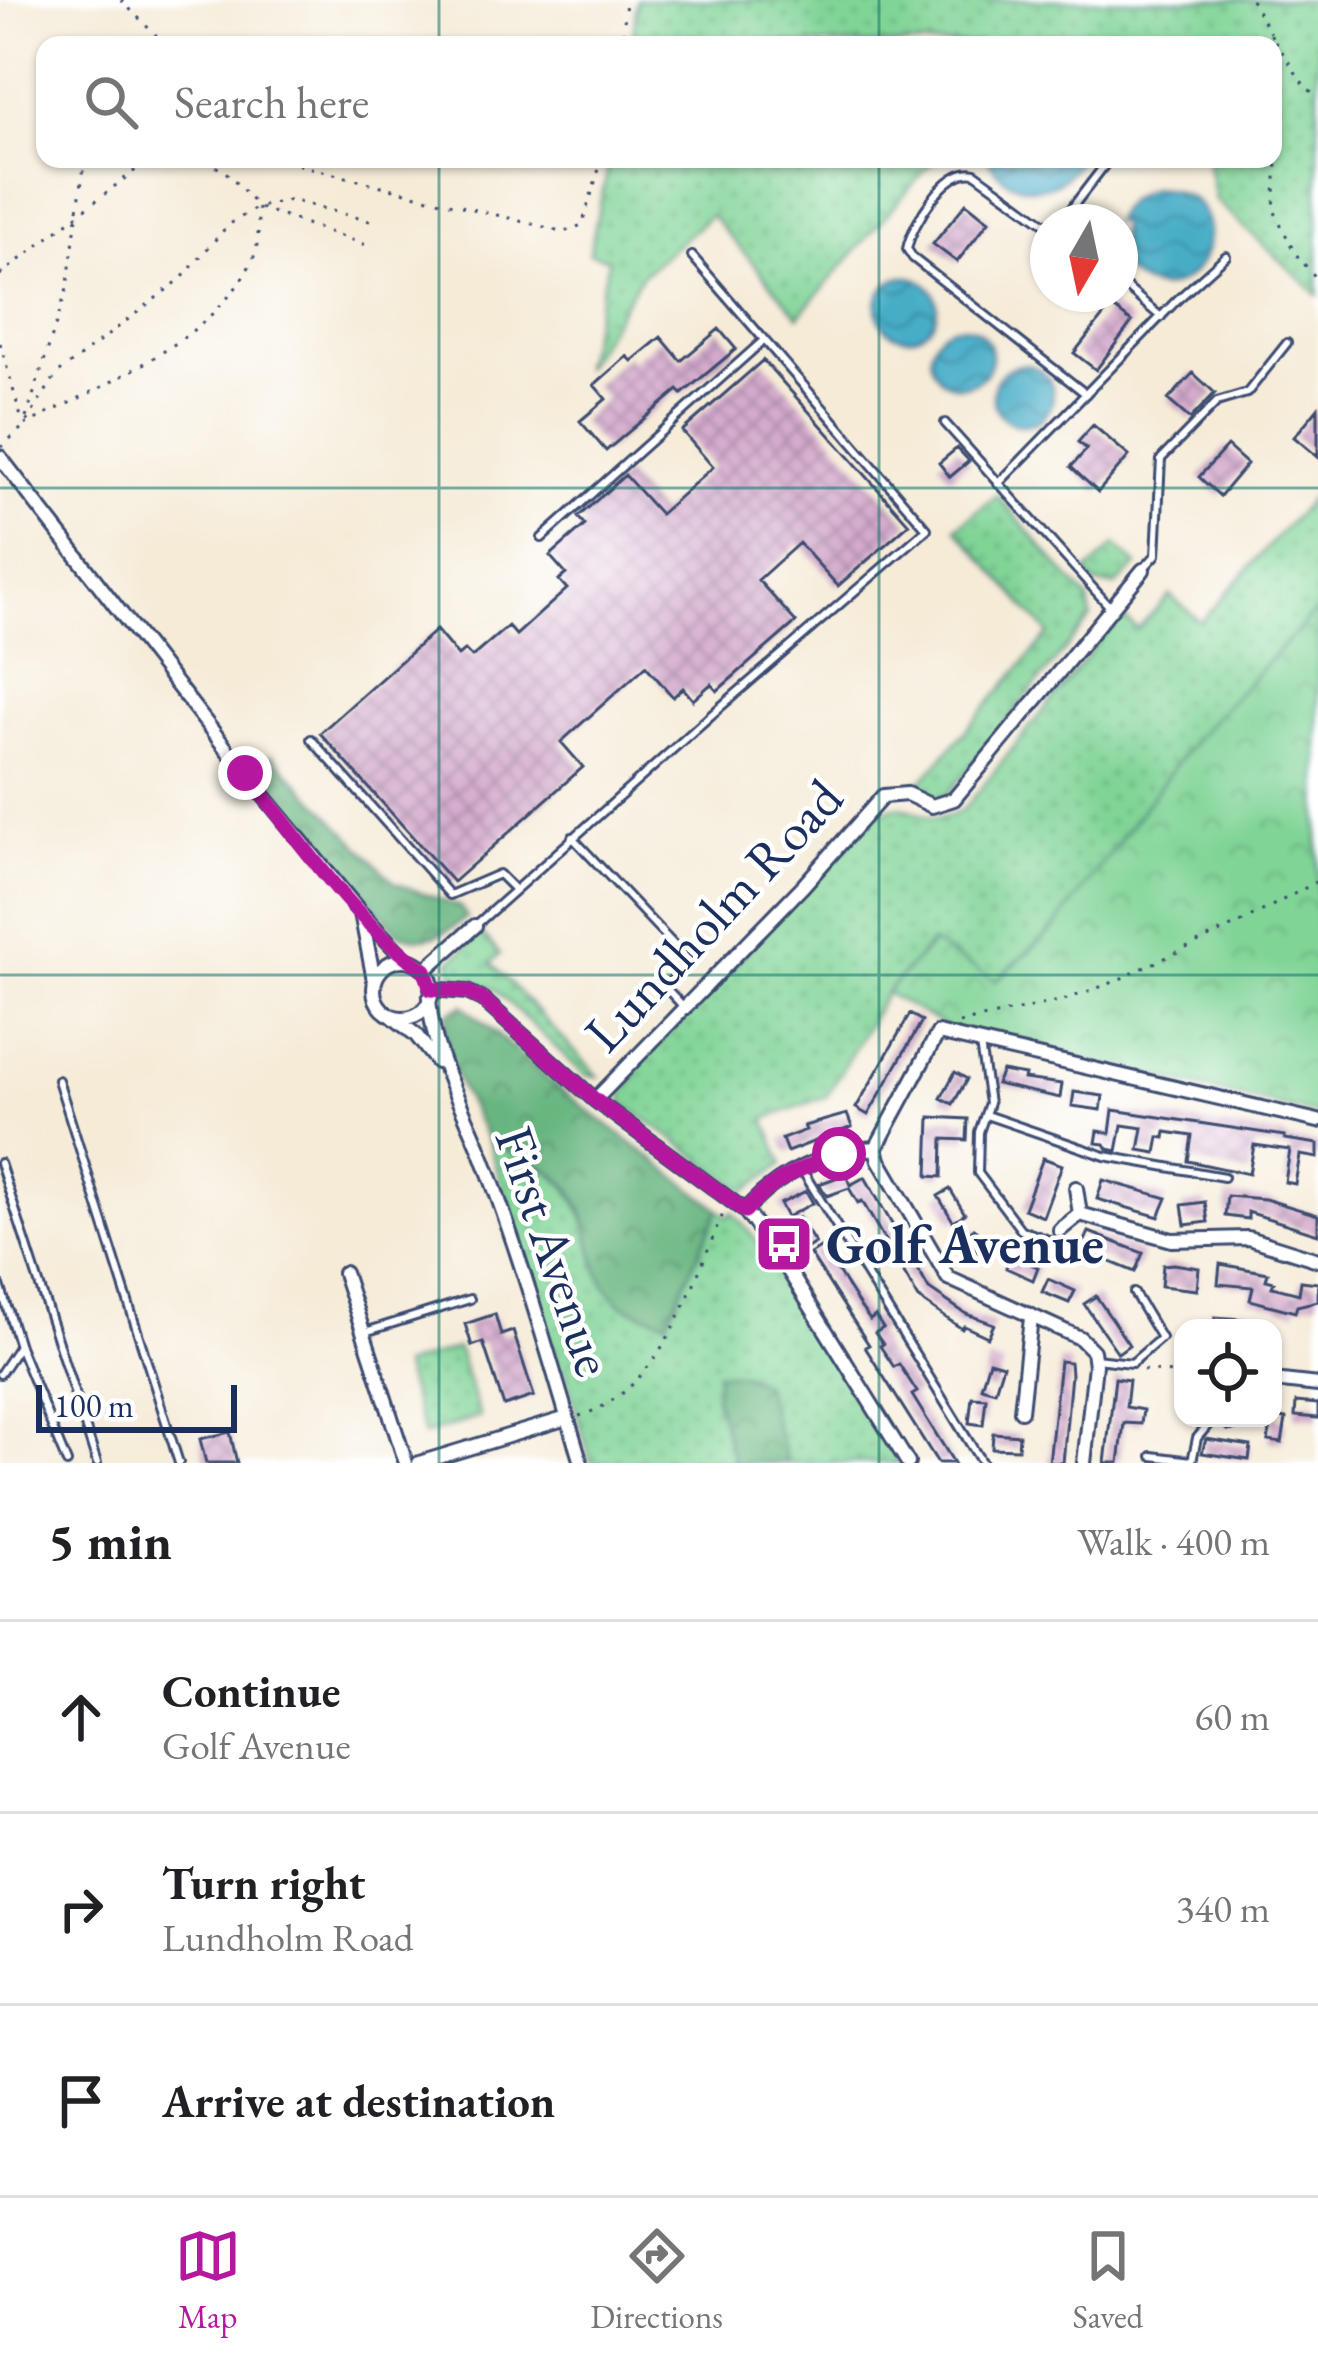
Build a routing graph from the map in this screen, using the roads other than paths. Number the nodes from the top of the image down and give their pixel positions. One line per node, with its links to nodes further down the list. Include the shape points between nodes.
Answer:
1 (1102, 168): 2 (lane)
2 (1075, 204)
3 (1030, 213): 10 (lane, via 964,170 952,175 908,249)
4 (692, 256): 8 (lane)
5 (1226, 256): 7 (lane)
6 (1138, 297): 7 (lane)
7 (1161, 317): 10 (lane)
8 (764, 340): 14 (lane); 18 (lane, via 927,529)
9 (1287, 344): 15 (lane, via 1247,393 1216,403 1161,459 1156,555)
10 (1086, 394): 13 (lane)
11 (945, 423): 13 (lane)
12 (0, 457): 20 (street)
13 (998, 484): 16 (lane)
14 (542, 538)
15 (1143, 570): 16 (street, Lundholm Road)
16 (1110, 607): 26 (street, Lundholm Road, via 954,799 932,806 907,794 883,796)
17 (311, 739): 19 (lane, via 450,895 499,874)
18 (572, 837): 19 (lane); 26 (lane, via 690,962 665,987)
19 (515, 890): 21 (lane)
20 (360, 912): 22 (street); 24 (street)
21 (475, 926): 23 (street)
22 (406, 960): 23 (street); 24 (street, via 388,964)
23 (425, 970): 25 (street)
24 (374, 982): 27 (street, via 377,1002)
25 (430, 994): 27 (street, via 416,1016); 29 (street, First Avenue); 31 (street, Lundholm Road, via 482,999)
26 (685, 1007): 31 (street, Lundholm Road)
27 (392, 1016): 29 (street, First Avenue)
28 (980, 1045): 32 (lane); 33 (street); 34 (street, via 938,1033)
29 (441, 1068): 55 (street, First Avenue, via 482,1156)
30 (58, 1080): 60 (lane)
31 (595, 1100): 39 (street, Lundholm Road)
32 (986, 1115): 37 (lane, via 1105,1156); 41 (lane, via 978,1173 1022,1229)
33 (1318, 1121)
34 (876, 1148): 36 (street); 47 (street, via 948,1278)
35 (0, 1163): 59 (lane)
36 (802, 1168): 39 (street, via 768,1186); 65 (lane)
37 (1224, 1177)
38 (1076, 1188): 40 (street)
39 (745, 1211): 64 (street, Lundholm Road)
40 (1080, 1214): 41 (street); 42 (street, via 1172,1240 1248,1238)
41 (1057, 1236)
42 (1318, 1260)
43 (344, 1273): 48 (street)
44 (0, 1285): 49 (lane)
45 (1134, 1293): 50 (lane, via 1161,1338 1132,1363)
46 (470, 1298): 48 (lane)
47 (1031, 1318): 50 (street, via 1080,1338); 54 (street)
48 (364, 1332): 61 (street)
49 (19, 1346): 51 (lane); 58 (lane)
50 (1095, 1359): 66 (street)
51 (0, 1374)
52 (1282, 1381): 53 (street)
53 (1318, 1385)
54 (1021, 1411)
55 (568, 1419): 62 (street); 63 (street, First Avenue)
56 (1208, 1427): 57 (lane, via 1192,1461)
57 (1152, 1456)
58 (67, 1463)
59 (97, 1463)
60 (178, 1463)
61 (406, 1463)
62 (419, 1463)
63 (581, 1463)
64 (908, 1463)
65 (982, 1463)
66 (1084, 1463)

